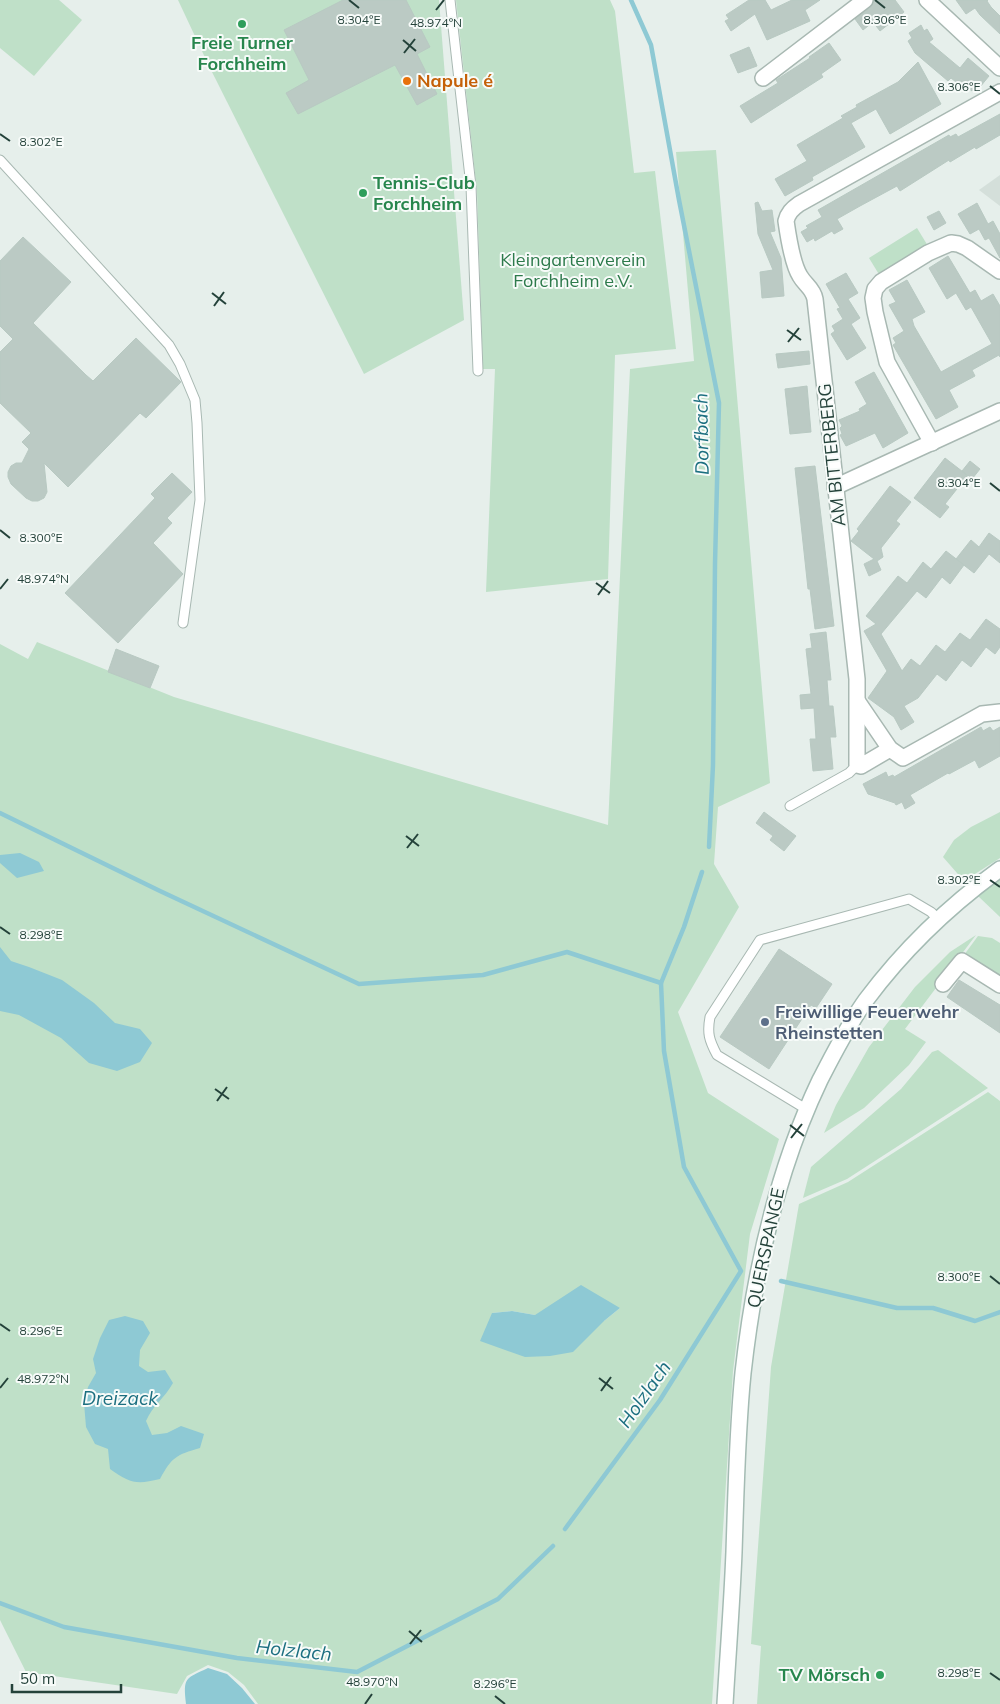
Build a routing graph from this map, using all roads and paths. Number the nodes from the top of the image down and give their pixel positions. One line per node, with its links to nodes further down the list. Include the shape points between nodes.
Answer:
1 (450, 0): 9 (lane, via 471,186)
2 (865, 0): 5 (street)
3 (927, 0): 4 (street)
4 (1000, 68)
5 (763, 78)
6 (1000, 92): 12 (street, AM BITTERBERG, via 799,204 788,215 787,229 797,269 811,287 815,299)
7 (0, 160): 13 (lane, via 168,345 195,400 200,500)
8 (1000, 271): 11 (street, via 966,248 951,243 928,253 875,289 875,312 887,362)
9 (478, 370)
10 (1000, 411): 11 (street)
11 (932, 443): 12 (street)
12 (835, 487): 14 (street, AM BITTERBERG)
13 (183, 623)
14 (858, 702): 16 (street, AM BITTERBERG); 17 (street, AM BITTERBERG)
15 (1000, 712): 16 (street, via 982,714 903,758)
16 (890, 749): 17 (street)
17 (858, 765): 18 (lane)
18 (790, 806)
19 (1000, 869): 20 (street, QUERSPANGE)
20 (938, 919): 23 (street, QUERSPANGE, via 907,950 865,1002 833,1055); 23 (lane, via 909,898 760,940 710,1017 711,1044 717,1055)
21 (943, 984): 22 (street, via 962,961)
22 (1000, 985)
23 (806, 1110): 24 (street, QUERSPANGE, via 784,1170 767,1232 743,1373)
24 (725, 1704)

